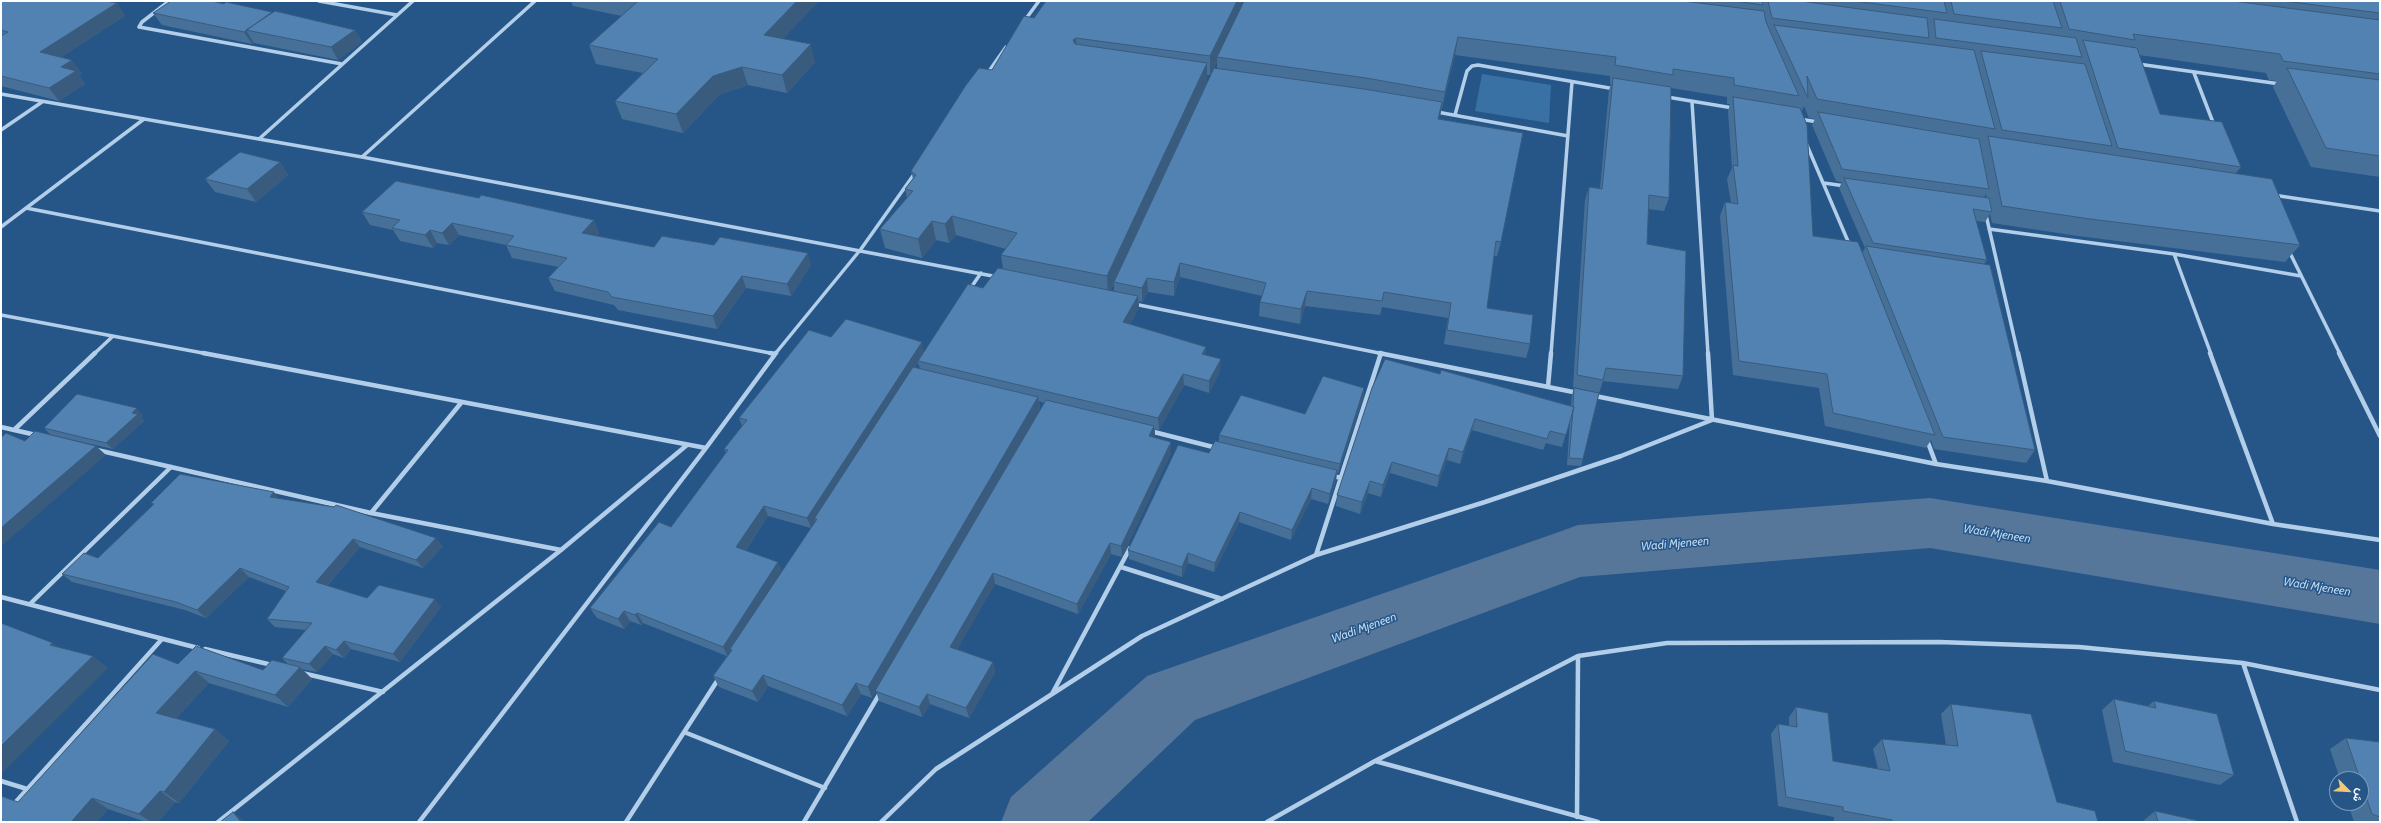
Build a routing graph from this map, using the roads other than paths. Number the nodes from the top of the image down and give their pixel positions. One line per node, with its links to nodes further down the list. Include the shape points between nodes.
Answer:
1 (169, 1): 10 (street, via 139,27)
2 (319, 1): 6 (street)
3 (413, 1): 6 (street)
4 (535, 1): 31 (street)
5 (1039, 1): 7 (street)
6 (397, 15): 10 (street)
7 (1021, 26)
8 (1008, 45): 12 (street)
9 (2131, 63): 11 (street)
10 (342, 64): 29 (street)
11 (2194, 73): 14 (street); 27 (street)
12 (985, 76)
13 (1572, 82): 15 (street); 22 (street, via 1472,66 1467,70); 28 (street)
14 (2287, 85)
15 (1617, 89)
16 (1, 94): 18 (street)
17 (1662, 96): 19 (street)
18 (42, 102): 23 (street); 26 (street)
19 (1692, 102): 20 (street); 58 (street)
20 (1736, 109)
21 (1432, 111): 22 (street)
22 (1455, 115): 28 (street)
23 (144, 119): 29 (street); 37 (street)
24 (1826, 123): 25 (street, via 1795,118)
25 (1798, 125)
26 (1, 130)
27 (2217, 132)
28 (1568, 136): 56 (street)
29 (259, 139): 31 (street)
30 (1804, 140): 33 (street)
31 (362, 157): 42 (street)
32 (916, 172): 42 (street)
33 (1824, 183): 34 (street); 41 (street)
34 (1847, 187)
35 (2270, 194): 38 (street)
36 (1984, 206): 40 (street)
37 (26, 208): 39 (street); 55 (street)
38 (2380, 211)
39 (1, 227)
40 (1989, 229): 44 (street); 48 (street)
41 (1851, 248)
42 (861, 249): 45 (street); 55 (street)
43 (2288, 249): 47 (street)
44 (2174, 254): 47 (street); 77 (street)
45 (981, 273): 49 (street); 50 (street)
46 (1991, 276): 48 (street)
47 (2301, 276): 63 (street)
48 (1999, 277): 75 (street)
49 (1004, 278)
50 (968, 292)
51 (1126, 302): 54 (street)
52 (1, 315): 53 (street)
53 (112, 337): 57 (street); 60 (street)
54 (1381, 353): 56 (street); 74 (street)
55 (776, 354): 69 (street)
56 (1548, 387): 58 (street)
57 (461, 403): 66 (street); 76 (street)
58 (1712, 420): 71 (street); 81 (street, via 1606,461)
59 (1, 427): 60 (street)
60 (14, 430): 64 (street)
61 (1144, 430): 65 (street)
62 (1925, 435): 71 (street)
63 (2380, 436)
64 (44, 437)
65 (1182, 440): 67 (street); 70 (street)
66 (687, 445): 69 (street); 80 (street)
67 (1179, 446)
68 (89, 448): 72 (street)
69 (706, 448): 104 (street)
70 (1220, 449)
71 (1936, 464): 75 (street)
72 (171, 467): 76 (street); 85 (street)
73 (1326, 474): 74 (street)
74 (1342, 478): 81 (street)
75 (2047, 481): 77 (street)
76 (371, 514): 80 (street)
77 (2273, 524): 78 (street)
78 (2380, 540)
79 (1131, 545): 82 (street)
80 (562, 550): 94 (street)
81 (1316, 555): 84 (street)
82 (1121, 567): 84 (street); 95 (street)
83 (1, 597): 85 (street)
84 (1222, 599): 95 (street, via 1142,636)
85 (30, 604): 86 (street)
86 (162, 639): 89 (street); 100 (street)
87 (1578, 656): 88 (street, via 1667,643 1939,642 2079,647); 97 (street); 102 (street)
88 (2243, 663): 93 (street); 110 (street)
89 (276, 666)
90 (299, 672): 94 (street)
91 (723, 672): 96 (street)
92 (884, 686): 99 (street)
93 (2380, 690)
94 (383, 692): 103 (street)
95 (1052, 694): 107 (street, via 936,769)
96 (684, 732): 99 (street); 105 (street)
97 (1375, 761): 102 (street); 108 (street)
98 (1, 781): 100 (street)
99 (825, 788): 106 (street)
100 (27, 789): 101 (street)
101 (6, 812)
102 (1577, 817): 109 (street)
103 (218, 822)
104 (420, 822)
105 (626, 822)
106 (804, 822)
107 (881, 822)
108 (1267, 822)
109 (1598, 822)
110 (2297, 822)

